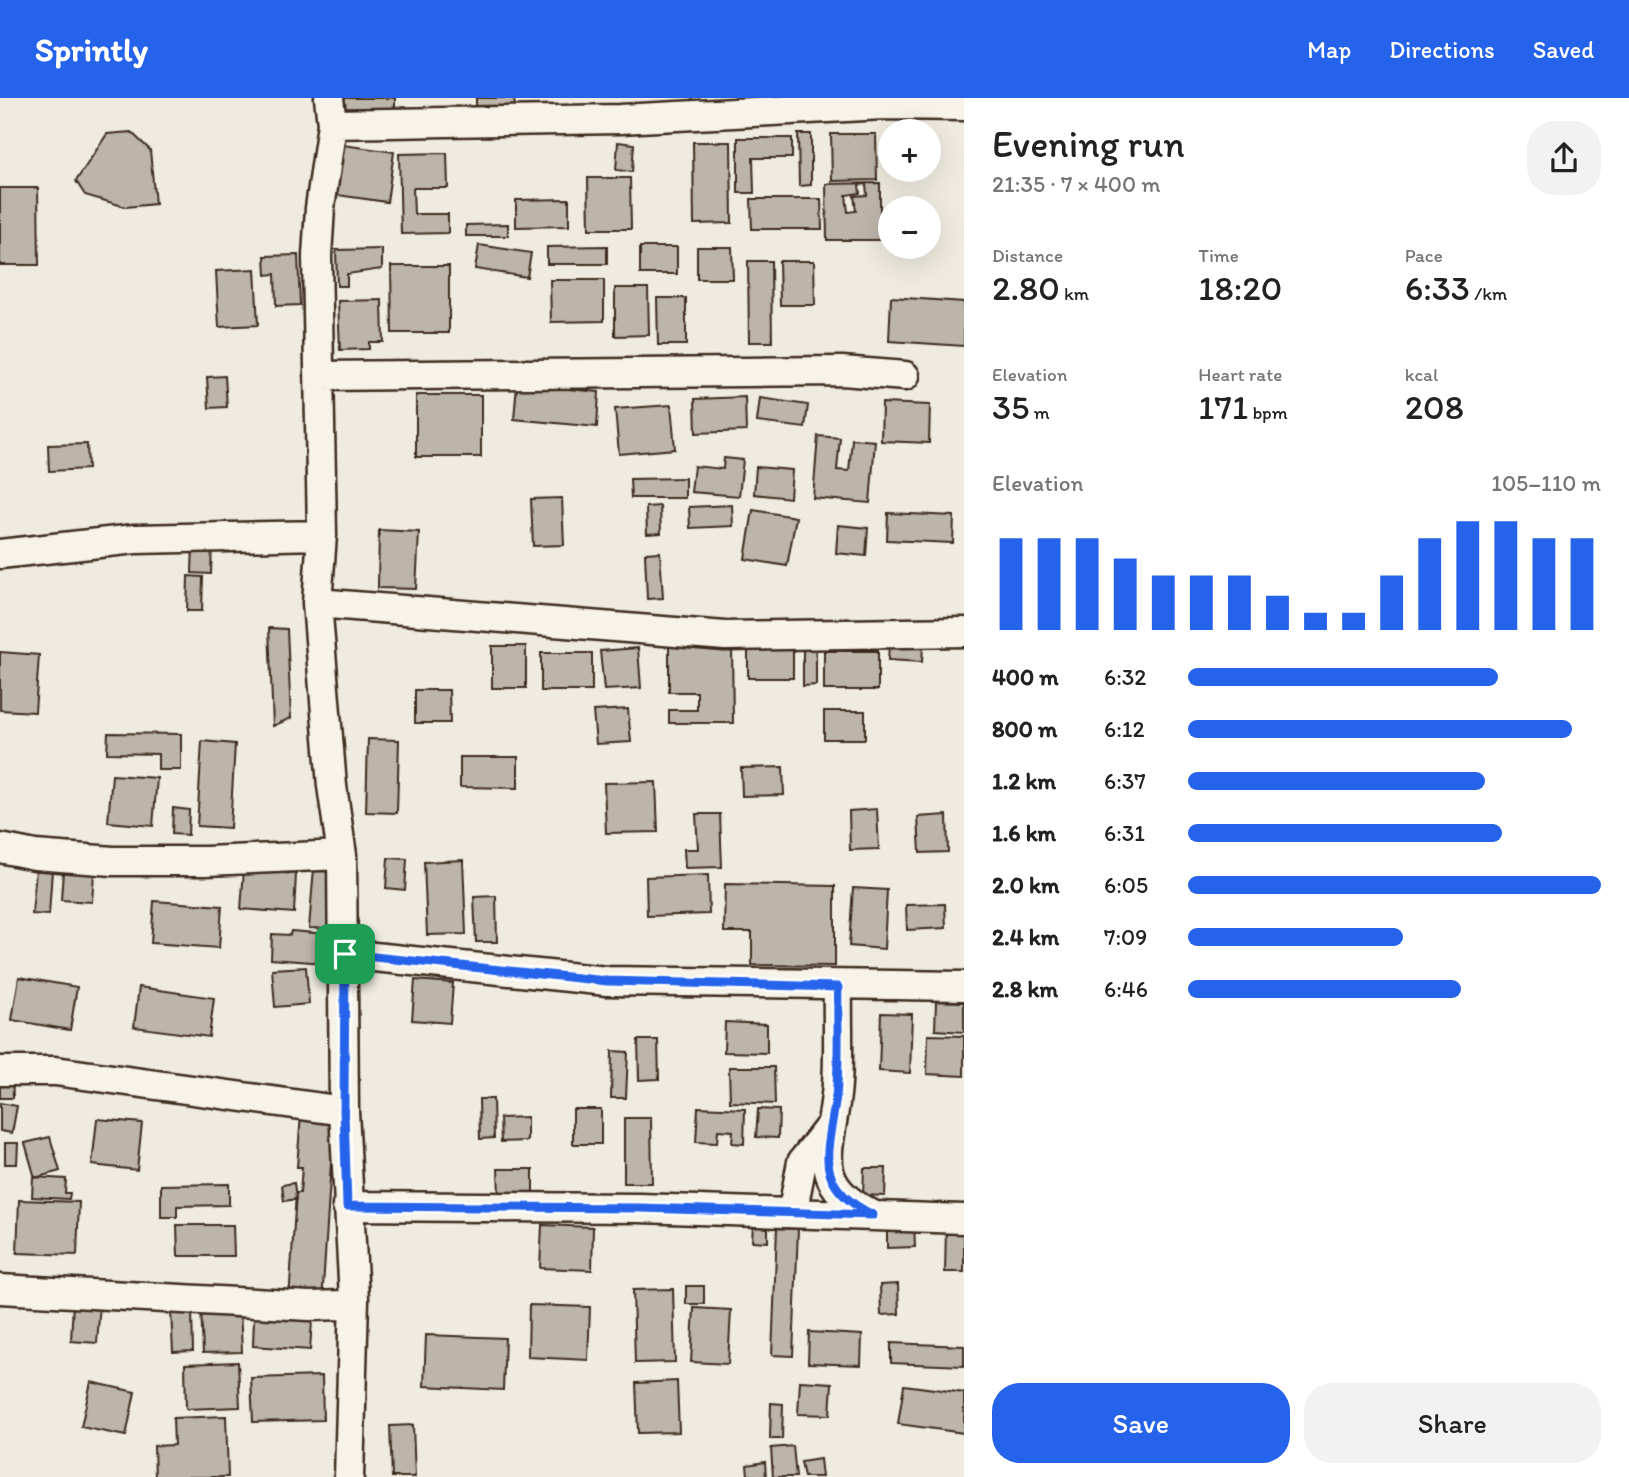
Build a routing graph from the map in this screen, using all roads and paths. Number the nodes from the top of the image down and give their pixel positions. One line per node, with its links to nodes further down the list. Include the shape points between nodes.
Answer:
1 (964, 106): 2 (street, via 883,105 620,119)
2 (331, 111): 3 (street, via 317,256)
3 (321, 376): 4 (street, via 842,371); 5 (street)
4 (905, 376)
5 (322, 535): 6 (street, via 135,539); 7 (street)
6 (0, 554)
7 (317, 603): 8 (street, via 725,636); 10 (street)
8 (964, 632)
9 (0, 848): 10 (street, via 113,861)
10 (342, 855): 11 (street)
11 (345, 954): 13 (street, via 607,981); 15 (street)
12 (964, 986): 13 (street)
13 (838, 987): 16 (street, via 836,1094)
14 (0, 1071): 15 (street, via 55,1071)
15 (344, 1111): 17 (street)
16 (830, 1126): 18 (street, via 802,1162 793,1209); 19 (street, via 828,1174 850,1204)
17 (347, 1206): 18 (street); 22 (street)
18 (797, 1212): 19 (street)
19 (873, 1215): 20 (street)
20 (964, 1219)
21 (0, 1289): 22 (street, via 309,1306 344,1305)
22 (354, 1300): 23 (street)
23 (349, 1477)

